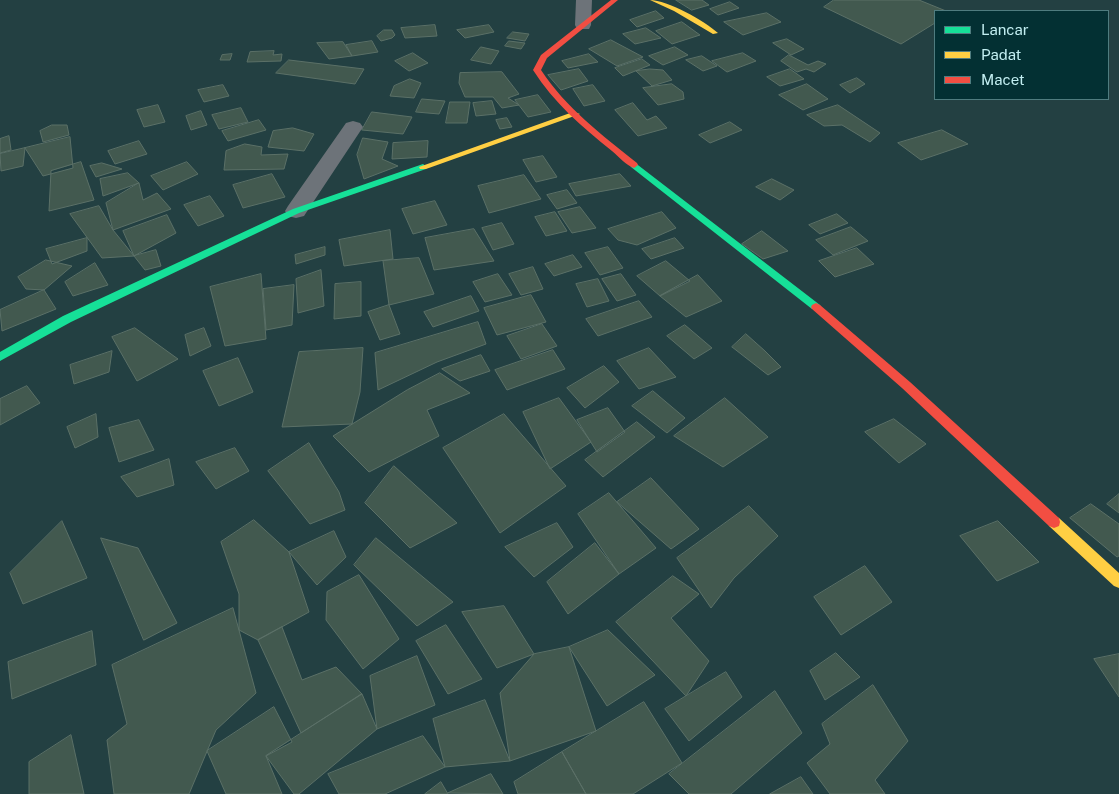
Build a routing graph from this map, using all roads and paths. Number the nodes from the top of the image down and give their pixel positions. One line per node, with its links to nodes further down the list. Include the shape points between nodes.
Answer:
1 (584, 0): 4 (street)
2 (615, 0): 4 (street)
3 (653, 0): 5 (street)
4 (583, 25): 6 (street, via 544,57 537,70)
5 (715, 33)
6 (576, 114): 8 (street); 10 (street, via 707,224 780,277 833,321)
7 (353, 127): 8 (street)
8 (296, 211): 9 (street, via 66,319)
9 (0, 357)
10 (1119, 582)

